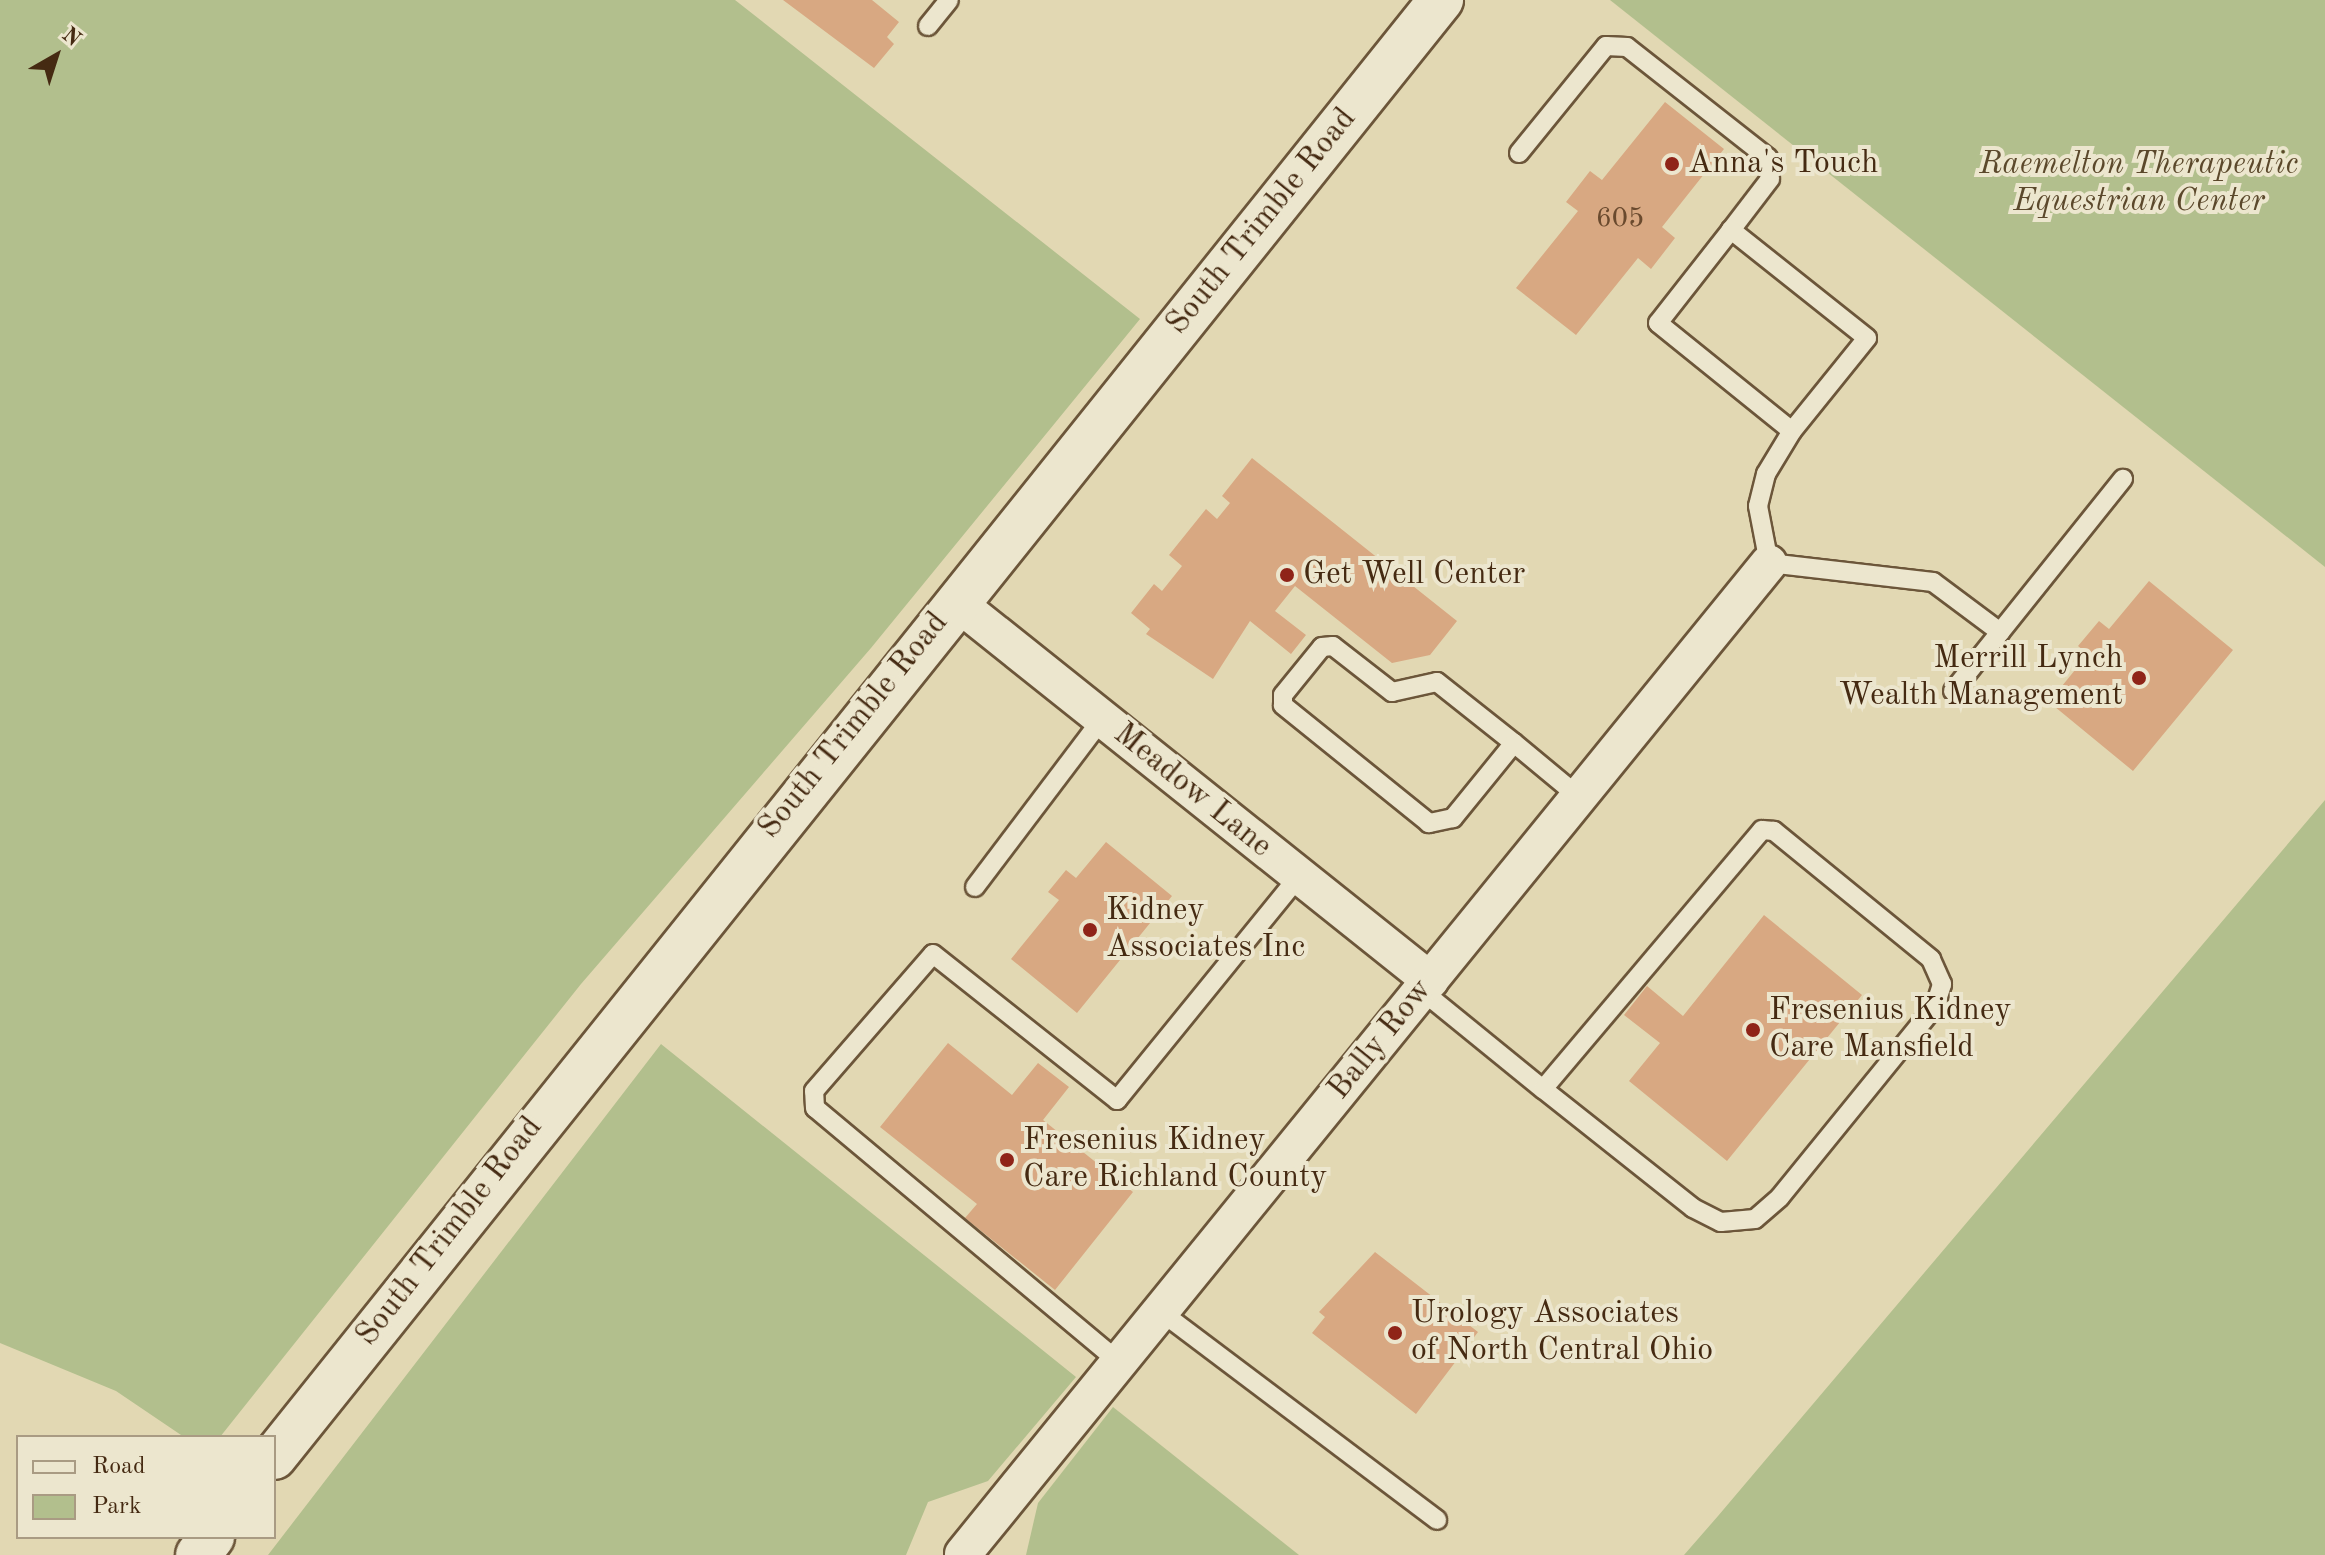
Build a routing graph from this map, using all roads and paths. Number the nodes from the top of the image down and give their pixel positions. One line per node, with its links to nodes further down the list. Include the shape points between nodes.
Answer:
1 (949, 0): 3 (lane)
2 (1441, 0): 9 (main road, South Trimble Road)
3 (928, 26)
4 (1519, 153): 5 (lane, via 1606,46 1627,47 1768,158 1770,179)
5 (1731, 230): 6 (lane, via 1658,323); 6 (lane, via 1867,338)
6 (1792, 431): 8 (lane, via 1766,474 1758,506)
7 (2123, 479): 10 (lane)
8 (1769, 563): 10 (lane, via 1933,582); 14 (street, Bally Row)
9 (955, 601): 12 (street, Meadow Lane); 21 (main road, South Trimble Road)
10 (2000, 632): 11 (lane)
11 (1953, 691)
12 (1102, 719): 15 (street, Meadow Lane); 16 (lane)
13 (1514, 743): 13 (lane, via 1437,682 1392,692 1333,646 1322,647 1283,695 1283,705 1429,823 1453,818); 14 (lane)
14 (1579, 797): 17 (street, Bally Row)
15 (1299, 876): 17 (street, Meadow Lane); 20 (lane, via 1117,1100 933,954 814,1091 815,1108)
16 (975, 887)
17 (1425, 985): 18 (lane); 19 (street, Bally Row)
18 (1543, 1089): 18 (lane, via 1693,1208 1721,1222 1755,1219 1935,1006 1942,984 1931,959 1774,831 1762,830)
19 (1160, 1311): 20 (street, Bally Row); 22 (lane)
20 (1119, 1362): 24 (street, Bally Row)
21 (276, 1454)
22 (1437, 1520)
23 (210, 1539): 25 (main road)
24 (963, 1554)
25 (198, 1555)

